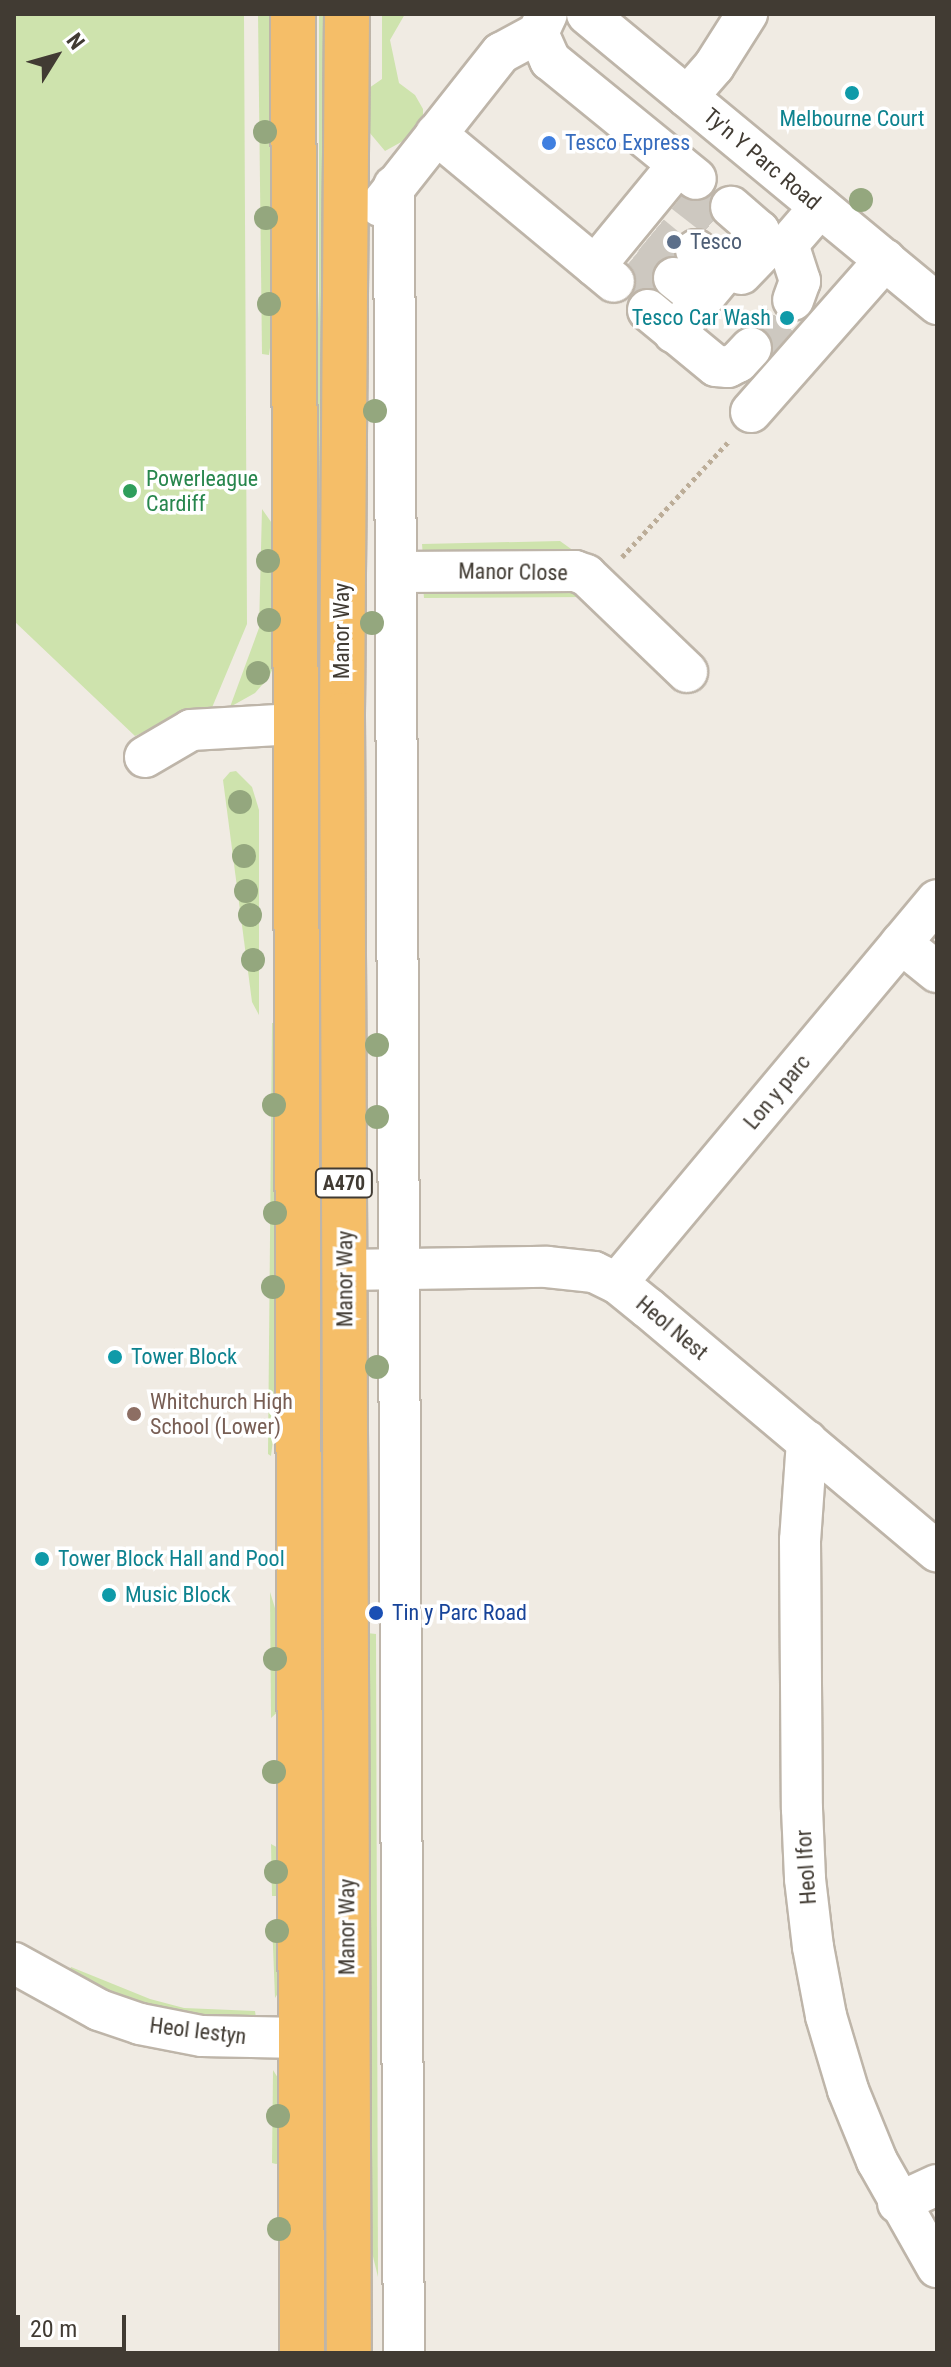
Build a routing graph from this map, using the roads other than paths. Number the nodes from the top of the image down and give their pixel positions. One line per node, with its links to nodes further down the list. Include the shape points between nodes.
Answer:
1 (293, 14): 19 (highway, A470)
2 (347, 14): 10 (highway, Manor Way / A470)
3 (587, 14): 6 (street, Ty'n Y Parc Road)
4 (747, 14): 6 (street)
5 (542, 23): 7 (street, via 501,53); 7 (street, via 550,60 647,221)
6 (687, 97): 9 (street, Ty'n Y Parc Road)
7 (430, 141): 8 (street)
8 (394, 186): 10 (street); 17 (street)
9 (820, 207): 11 (street, Ty'n Y Parc Road); 12 (street)
10 (347, 251): 25 (highway, Manor Way / A470, via 342,683)
11 (885, 260): 14 (street, Ty'n Y Parc Road); 16 (street)
12 (710, 268): 13 (street, via 800,281); 15 (street, via 716,366 728,367)
13 (793, 300)
14 (937, 304)
15 (751, 348)
16 (751, 412)
17 (397, 572): 18 (street, Manor Close, via 575,571 586,575); 24 (street)
18 (687, 672)
19 (295, 724): 20 (street, via 191,730); 30 (highway, A470)
20 (145, 757)
21 (937, 900): 22 (street, Lon y parc)
22 (901, 943): 23 (street); 26 (street, Lon y parc)
23 (937, 972)
24 (398, 1268): 25 (street, Heol Nest); 26 (street, Heol Nest, via 572,1268); 36 (street)
25 (345, 1270): 35 (highway, Manor Way / A470)
26 (617, 1283): 27 (street, Heol Nest)
27 (807, 1441): 28 (street, Heol Nest); 32 (street, Heol Ifor, via 800,1540 806,1893 826,2016 844,2076)
28 (937, 1551)
29 (14, 1963): 30 (street, Heol Iestyn, via 99,2010 140,2024 202,2036)
30 (301, 2038): 34 (highway, A470)
31 (937, 2185): 32 (street)
32 (898, 2203): 33 (street, Heol Ifor)
33 (937, 2267)
34 (302, 2353)
35 (349, 2353)
36 (404, 2353)

